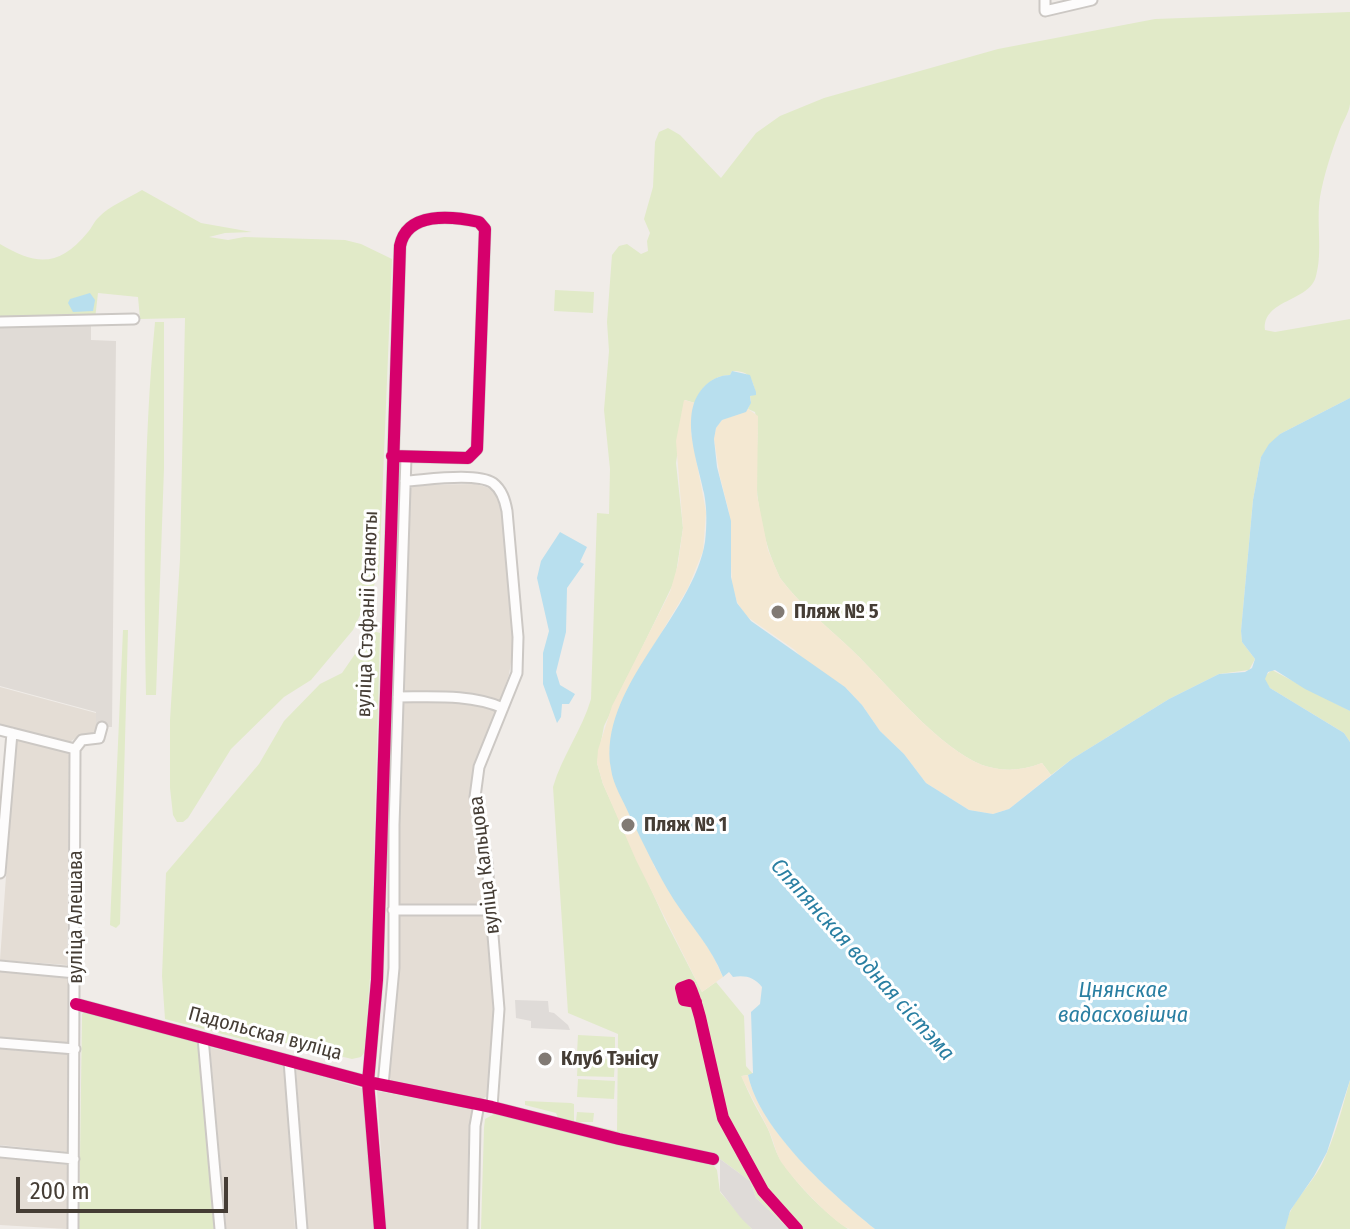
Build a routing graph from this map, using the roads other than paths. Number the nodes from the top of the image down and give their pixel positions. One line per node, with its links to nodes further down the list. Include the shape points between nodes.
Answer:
1 (1092, 0): 2 (street)
2 (1050, 4)
3 (134, 319): 4 (street)
4 (0, 322)
5 (392, 456): 6 (street); 6 (street, вуліца Стэфаніі Станюты, via 402,236 414,223 431,219 474,221 485,229 477,449 468,458); 24 (street, вуліца Стэфаніі Станюты, via 377,980)
6 (406, 457): 7 (street)
7 (405, 481): 8 (street); 9 (street, вуліца Кальцова, via 481,479 503,495 518,654 517,673)
8 (398, 697): 9 (street, via 447,697); 15 (street)
9 (503, 708): 16 (street, вуліца Кальцова, via 479,767 475,797)
10 (102, 727): 13 (street, via 99,738 82,740)
11 (0, 730): 12 (street)
12 (12, 733): 13 (street); 14 (street)
13 (75, 749): 18 (street, вуліца Алешава)
14 (0, 873)
15 (393, 910): 16 (street); 25 (street, via 394,968)
16 (491, 910): 27 (street, вуліца Кальцова, via 499,1009)
17 (0, 966): 18 (street)
18 (76, 973): 19 (street, вуліца Алешава)
19 (76, 1004): 20 (street, Падольская вуліца); 22 (street, вуліца Алешава)
20 (203, 1038): 23 (street, Падольская вуліца); 32 (street)
21 (0, 1043): 22 (street)
22 (75, 1049): 29 (street, вуліца Алешава)
23 (289, 1061): 24 (street, Падольская вуліца); 33 (street)
24 (368, 1082): 25 (street, Падольская вуліца); 34 (street, вуліца Стэфаніі Станюты)
25 (383, 1085): 26 (street, Падольская вуліца)
26 (479, 1104): 27 (street, Падольская вуліца); 35 (street)
27 (492, 1107): 30 (street, Падольская вуліца)
28 (0, 1152): 29 (street)
29 (74, 1159): 31 (street, вуліца Алешава)
30 (713, 1159)
31 (73, 1229)
32 (220, 1229)
33 (302, 1229)
34 (380, 1229)
35 (473, 1229)

